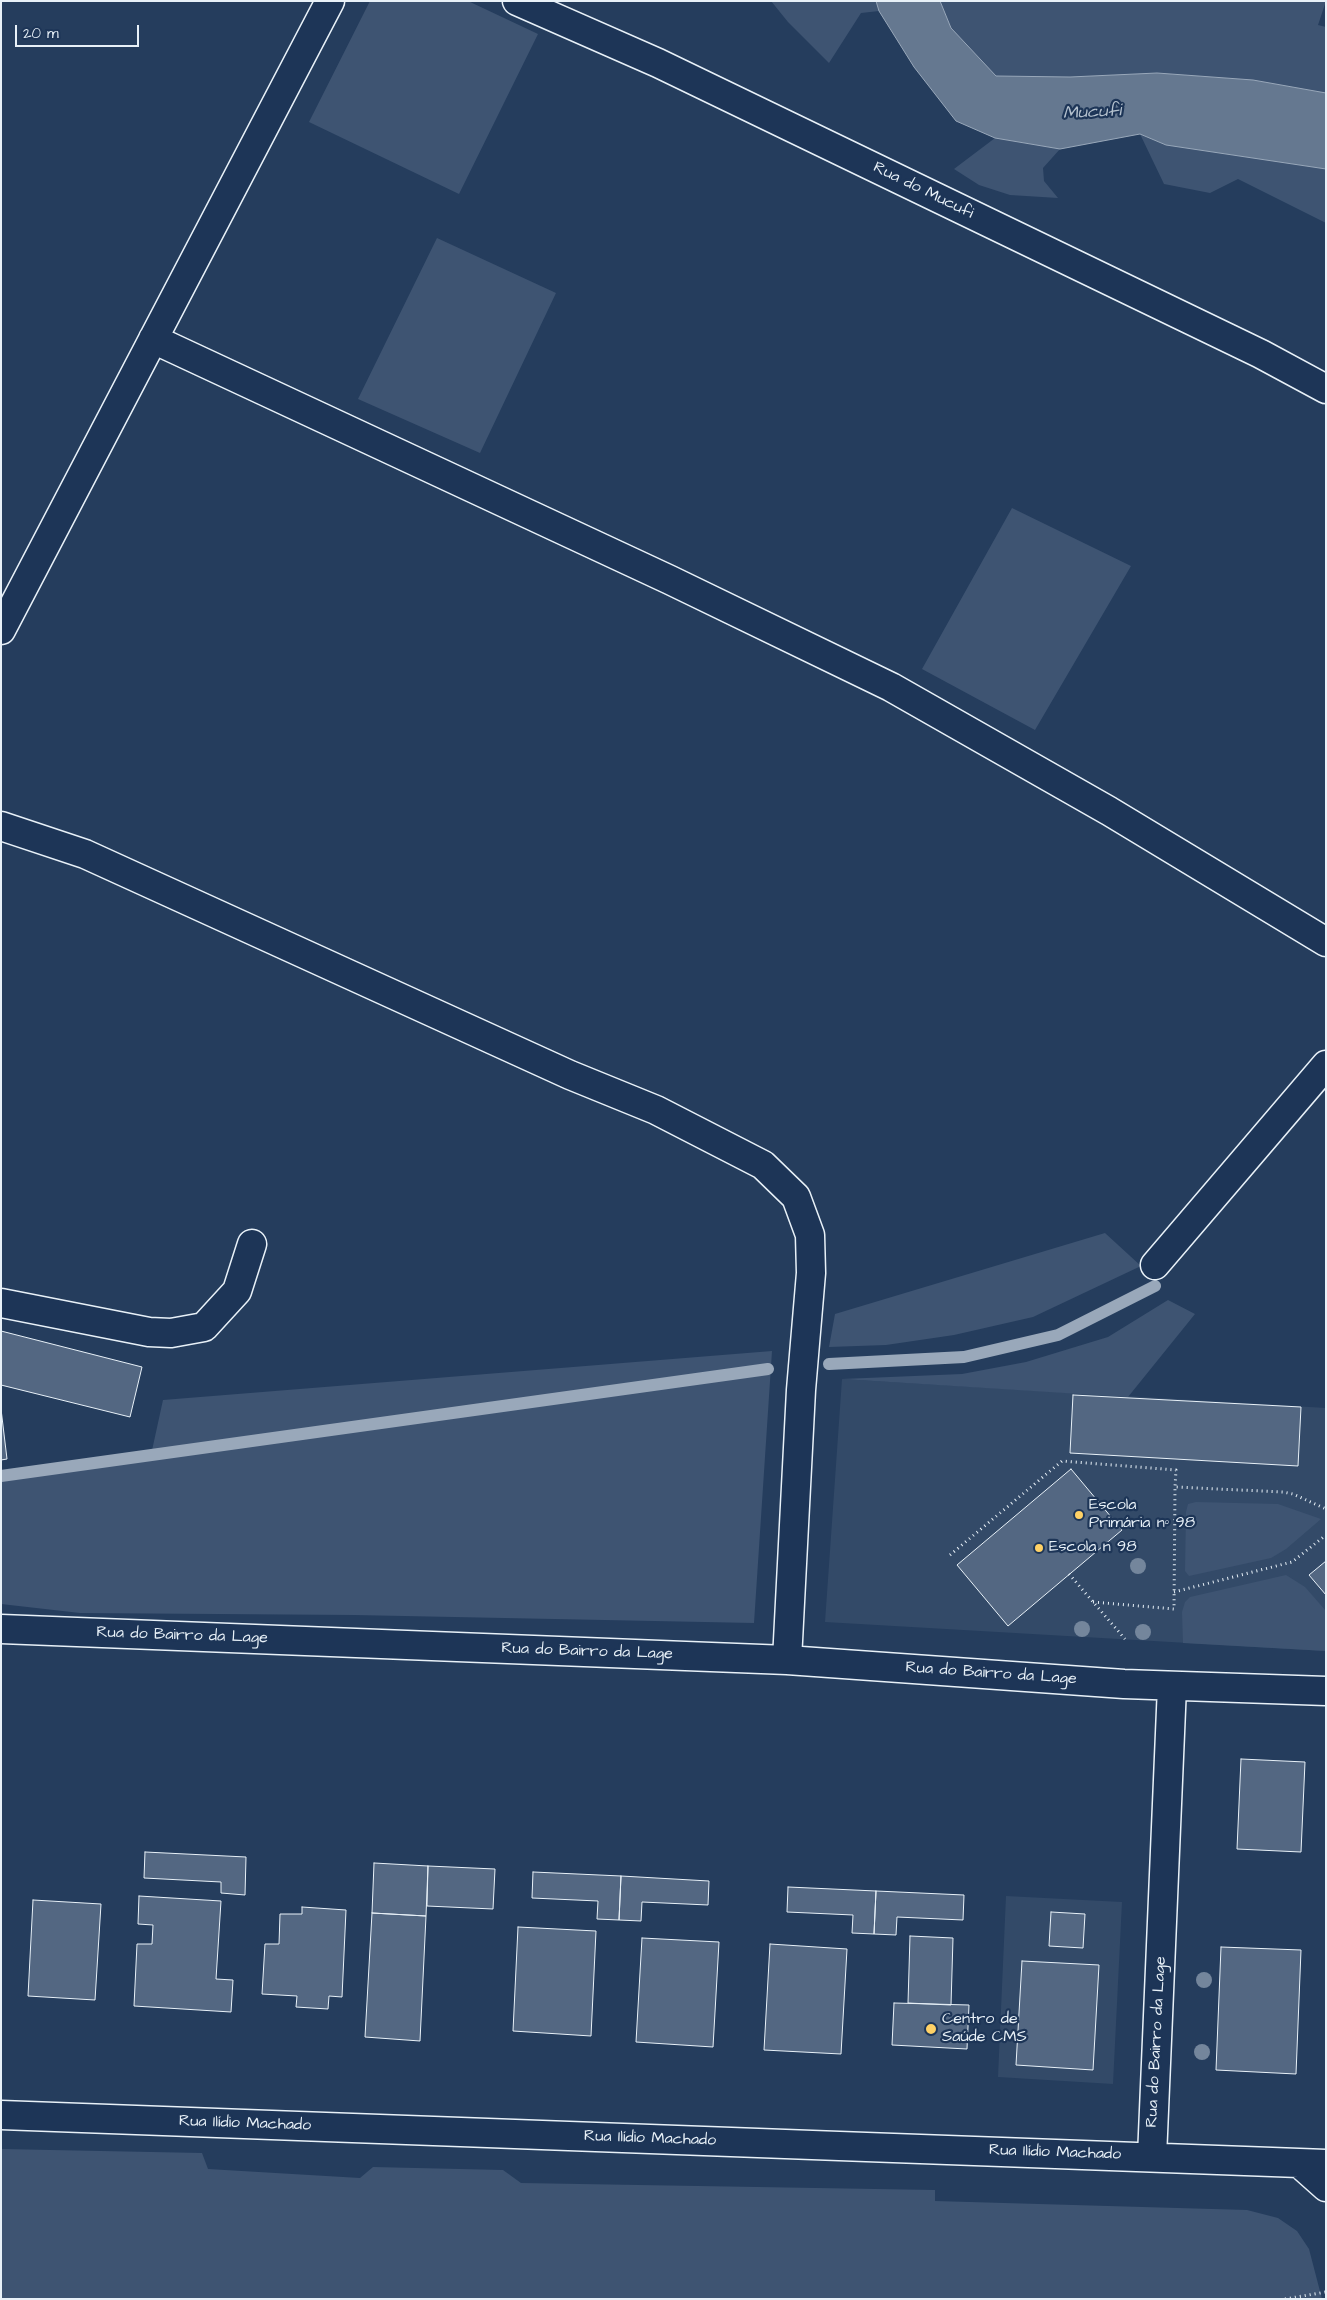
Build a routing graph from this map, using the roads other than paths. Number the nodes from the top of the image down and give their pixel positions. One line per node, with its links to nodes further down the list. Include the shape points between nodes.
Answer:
1 (330, 1): 3 (street)
2 (517, 1): 4 (street, Rua do Mucufi, via 658,63 1261,354)
3 (153, 340): 5 (street); 7 (street, via 670,580 891,687 1109,811)
4 (1326, 389)
5 (1, 630)
6 (1, 826): 13 (street, via 85,854 570,1075 656,1110 763,1165 796,1196 810,1235 811,1273 801,1390)
7 (1326, 942)
8 (1326, 1065): 10 (street)
9 (252, 1244): 11 (street, via 237,1291 204,1327 171,1333 149,1332)
10 (1155, 1265)
11 (1, 1303)
12 (1, 1629): 13 (street, Rua do Bairro da Lage)
13 (787, 1660): 14 (street, Rua do Bairro da Lage)
14 (1172, 1686): 15 (street, Rua do Bairro da Lage); 17 (street, Rua do Bairro da Lage)
15 (1326, 1691)
16 (1, 2115): 17 (street, Rua Ilídio Machado)
17 (1152, 2157): 18 (street, Rua Ilídio Machado)
18 (1299, 2163): 19 (street, Rua Ilídio Machado); 20 (street)
19 (1326, 2164)
20 (1326, 2187)

